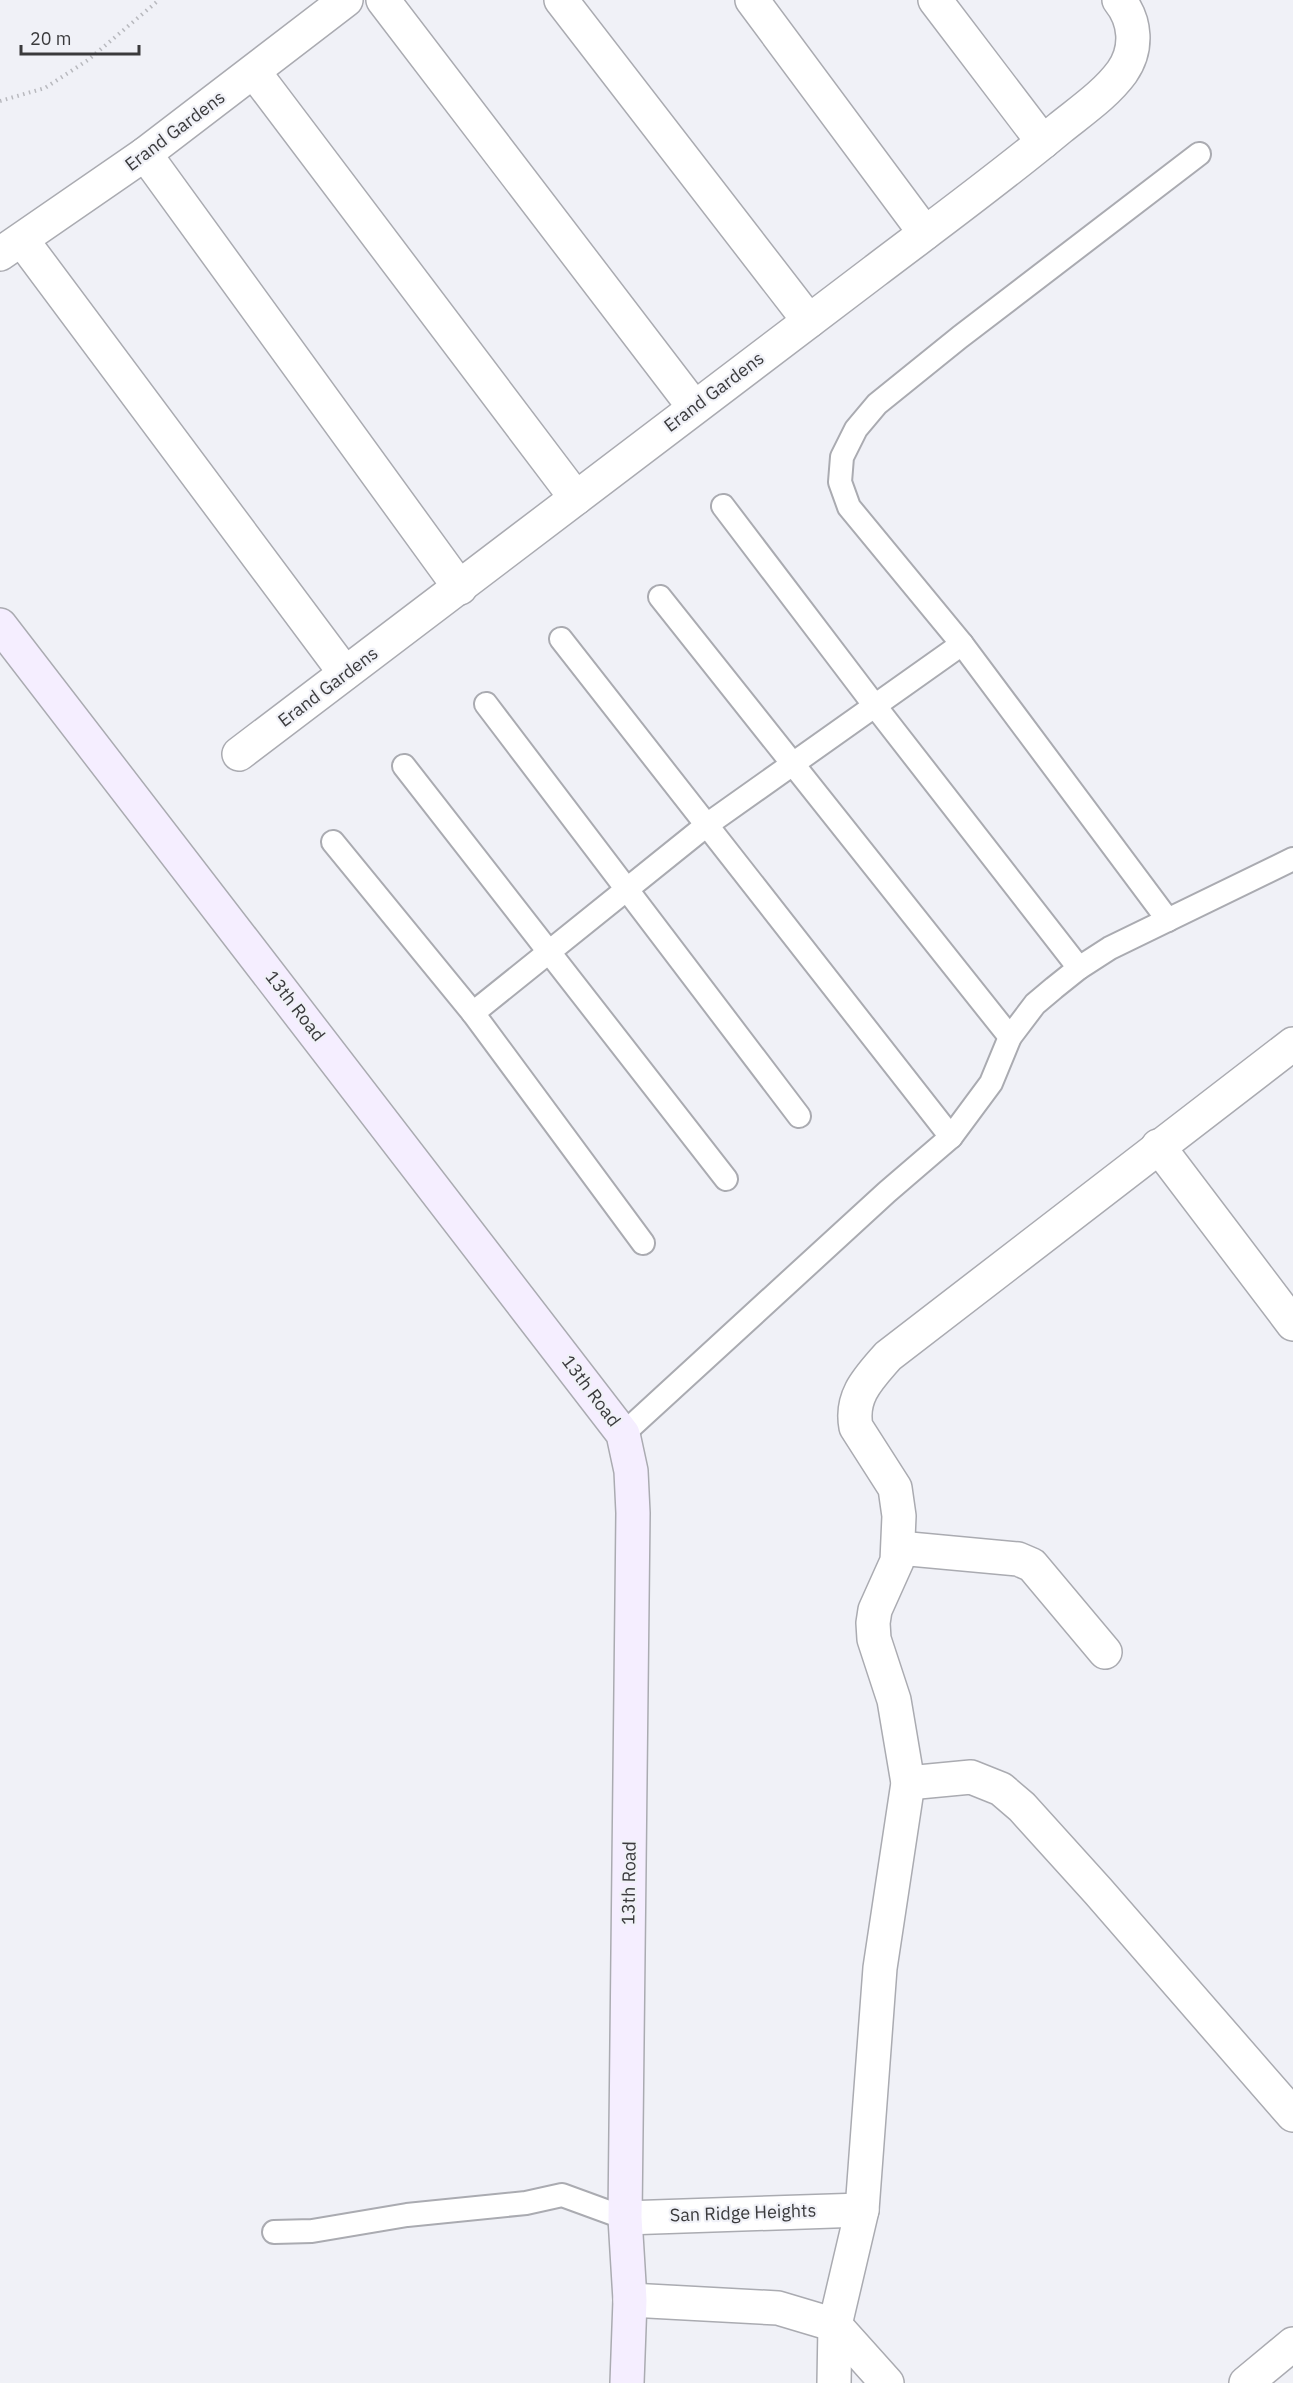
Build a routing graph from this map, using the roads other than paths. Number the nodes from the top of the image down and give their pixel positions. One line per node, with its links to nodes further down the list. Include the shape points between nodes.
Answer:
1 (346, 0): 7 (street, Erand Gardens)
2 (383, 0): 14 (street)
3 (561, 0): 13 (street)
4 (752, 0): 11 (street)
5 (935, 0): 8 (street)
6 (1119, 0): 8 (street, Erand Gardens, via 1129,12 1134,34 1122,72)
7 (254, 72): 9 (street, Erand Gardens); 15 (street)
8 (1043, 142): 11 (street, Erand Gardens)
9 (145, 154): 12 (street, Erand Gardens); 17 (street)
10 (1199, 154): 21 (lane, via 877,404 856,429 842,457 840,482 849,507)
11 (926, 233): 13 (street, Erand Gardens)
12 (11, 247): 22 (street)
13 (809, 321): 14 (street, Erand Gardens)
14 (694, 407): 15 (street, Erand Gardens)
15 (576, 498): 17 (street, Erand Gardens)
16 (723, 506): 24 (lane)
17 (460, 588): 22 (street, Erand Gardens)
18 (660, 597): 26 (lane)
19 (0, 625): 44 (street, 13th Road)
20 (561, 639): 28 (lane)
21 (962, 644): 24 (lane); 32 (lane)
22 (345, 673): 25 (street, Erand Gardens)
23 (486, 704): 31 (lane)
24 (875, 706): 26 (lane); 34 (lane)
25 (239, 754)
26 (794, 765): 28 (lane); 36 (lane)
27 (404, 766): 33 (lane)
28 (708, 824): 31 (lane); 39 (lane)
29 (333, 842): 35 (lane)
30 (1293, 859): 32 (lane)
31 (628, 888): 33 (lane); 38 (lane)
32 (1168, 920): 34 (lane)
33 (550, 952): 35 (lane); 41 (lane)
34 (1079, 968): 36 (lane, via 1035,1004)
35 (473, 1013): 42 (lane)
36 (1010, 1037): 39 (lane, via 991,1083)
37 (1293, 1044): 40 (street)
38 (800, 1116)
39 (951, 1137): 44 (lane)
40 (1158, 1146): 43 (street); 45 (street, via 888,1356 864,1383 854,1407 856,1427 895,1488)
41 (726, 1179)
42 (643, 1243)
43 (1293, 1324)
44 (623, 1434): 50 (street, 13th Road, via 631,1471 633,1513)
45 (899, 1548): 46 (street, via 1018,1559 1032,1565); 47 (street, via 873,1623 874,1639 894,1700)
46 (1105, 1652)
47 (908, 1784): 48 (street, via 971,1777 1001,1789 1015,1801); 49 (street, via 880,1968)
48 (1293, 2115)
49 (862, 2210): 50 (street, San Ridge Heights); 53 (street)
50 (625, 2218): 51 (lane, via 562,2195 312,2231); 52 (street, 13th Road)
51 (274, 2232)
52 (630, 2300): 53 (street, via 778,2308); 55 (street, 13th Road)
53 (836, 2325): 56 (street); 57 (street)
54 (1293, 2344): 58 (street)
55 (627, 2383)
56 (834, 2383)
57 (887, 2383)
58 (1246, 2383)

